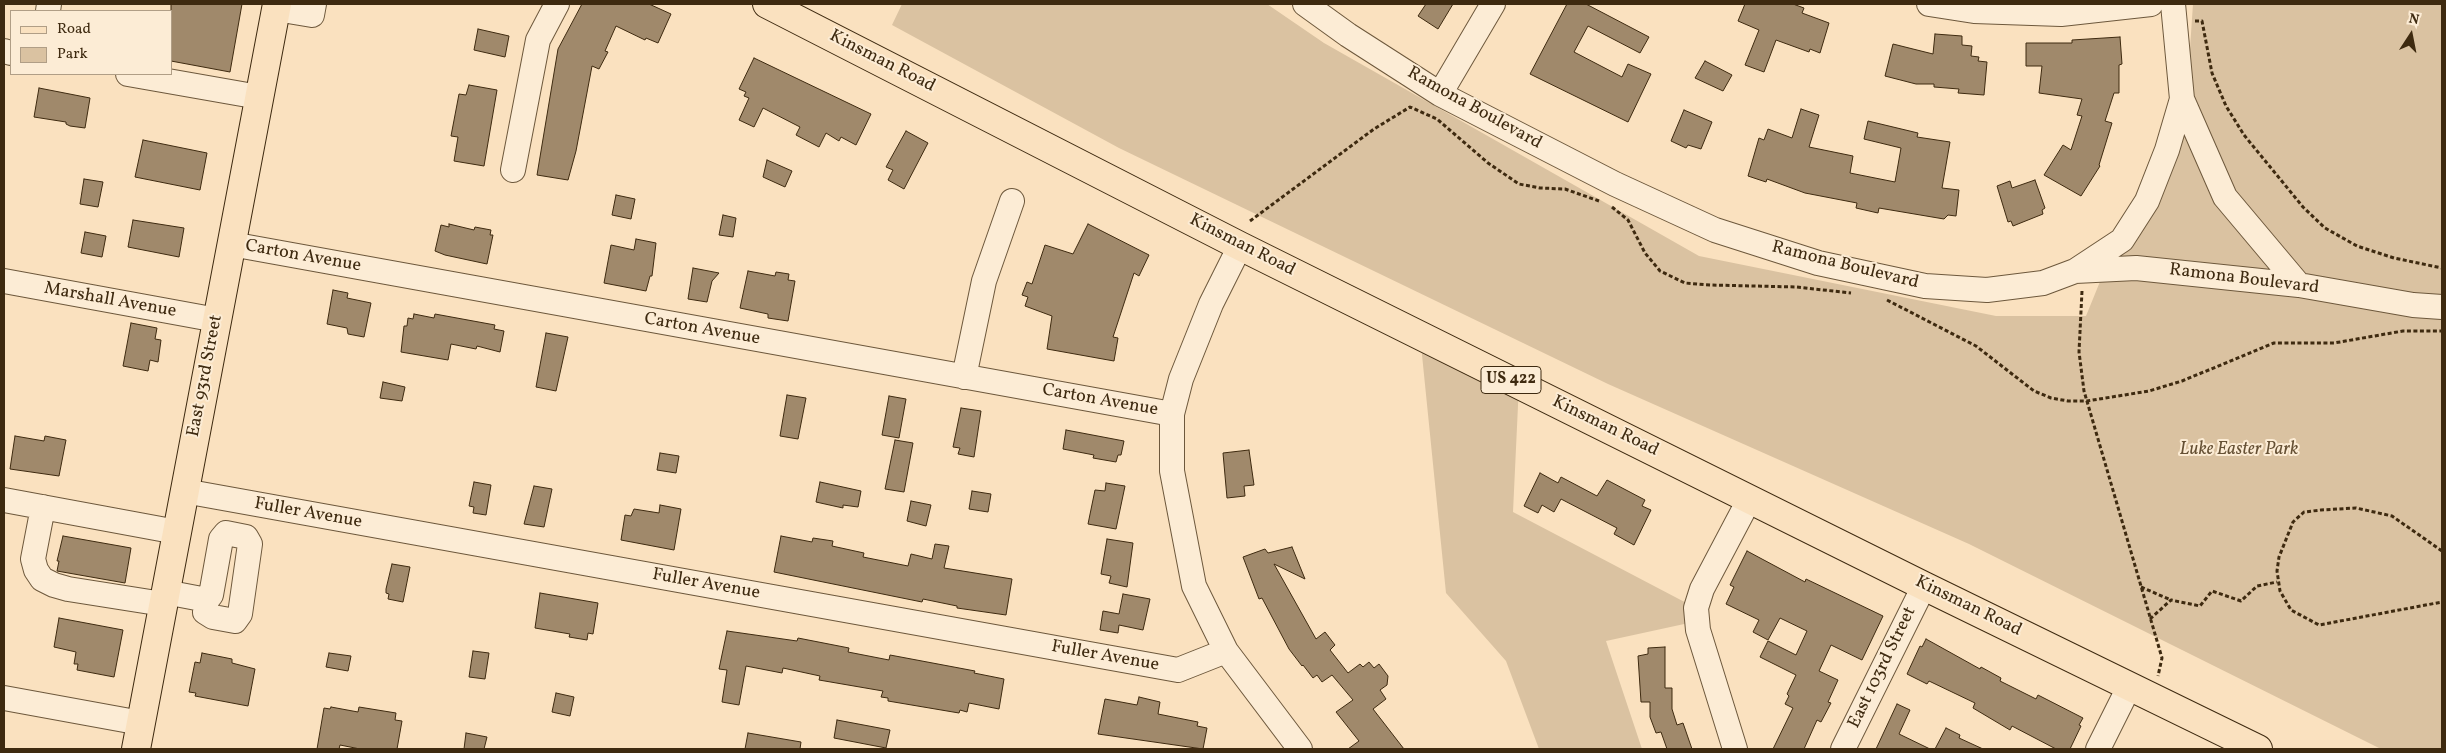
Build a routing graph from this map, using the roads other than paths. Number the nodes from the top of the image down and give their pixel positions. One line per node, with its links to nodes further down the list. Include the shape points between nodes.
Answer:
1 (314, 4): 9 (street, via 312,15)
2 (556, 4): 14 (street, via 538,40)
3 (767, 4): 16 (main road, Kinsman Road / US 422)
4 (1305, 4): 11 (street, Ramona Boulevard)
5 (1493, 4): 11 (street)
6 (1929, 4): 7 (street, via 1974,10 2060,14)
7 (2151, 4)
8 (2173, 4): 13 (street)
9 (276, 6): 12 (main road, East 93rd Street)
10 (134, 75): 12 (street)
11 (1440, 94): 19 (street, Ramona Boulevard, via 1614,184 1715,230 1818,263 1925,286 1988,290)
12 (259, 97): 17 (main road, East 93rd Street)
13 (2182, 99): 19 (street, via 2147,201 2122,240); 20 (street, via 2225,197)
14 (513, 170)
15 (1012, 201): 23 (street, via 984,281)
16 (1245, 233): 24 (street, via 1195,340); 26 (main road, Kinsman Road / US 422)
17 (231, 244): 22 (main road, East 93rd Street); 23 (street, Carton Avenue)
18 (4, 281): 22 (street, Marshall Avenue)
19 (2078, 281): 20 (street, Ramona Boulevard, via 2136,268)
20 (2299, 285): 21 (street, Ramona Boulevard)
21 (2442, 307)
22 (217, 320): 25 (main road, East 93rd Street)
23 (964, 377): 24 (street, Carton Avenue)
24 (1172, 414): 35 (street, via 1172,471 1194,586)
25 (184, 492): 28 (street, Fuller Avenue); 30 (main road, East 93rd Street)
26 (1750, 498): 32 (main road, Kinsman Road / US 422); 40 (street, via 1702,589 1696,608 1698,630)
27 (4, 500): 29 (street)
28 (231, 500): 31 (street); 35 (street, Fuller Avenue, via 1178,670)
29 (43, 508): 30 (street); 33 (street, via 33,559 42,579 54,586)
30 (177, 532): 33 (main road, East 93rd Street)
31 (226, 533): 34 (street, via 221,539 211,595); 34 (street, via 246,537 250,544 240,614 235,621 213,617 205,612)
32 (1924, 586): 36 (main road, Kinsman Road / US 422); 41 (street, East 103rd Street)
33 (164, 598): 34 (street); 38 (main road, East 93rd Street)
34 (207, 600)
35 (1226, 651): 39 (street)
36 (2129, 687): 42 (street); 43 (main road, Kinsman Road / US 422)
37 (4, 698): 38 (street)
38 (141, 742)
39 (1300, 749)
40 (1735, 749)
41 (1843, 749)
42 (2098, 749)
43 (2258, 749)

